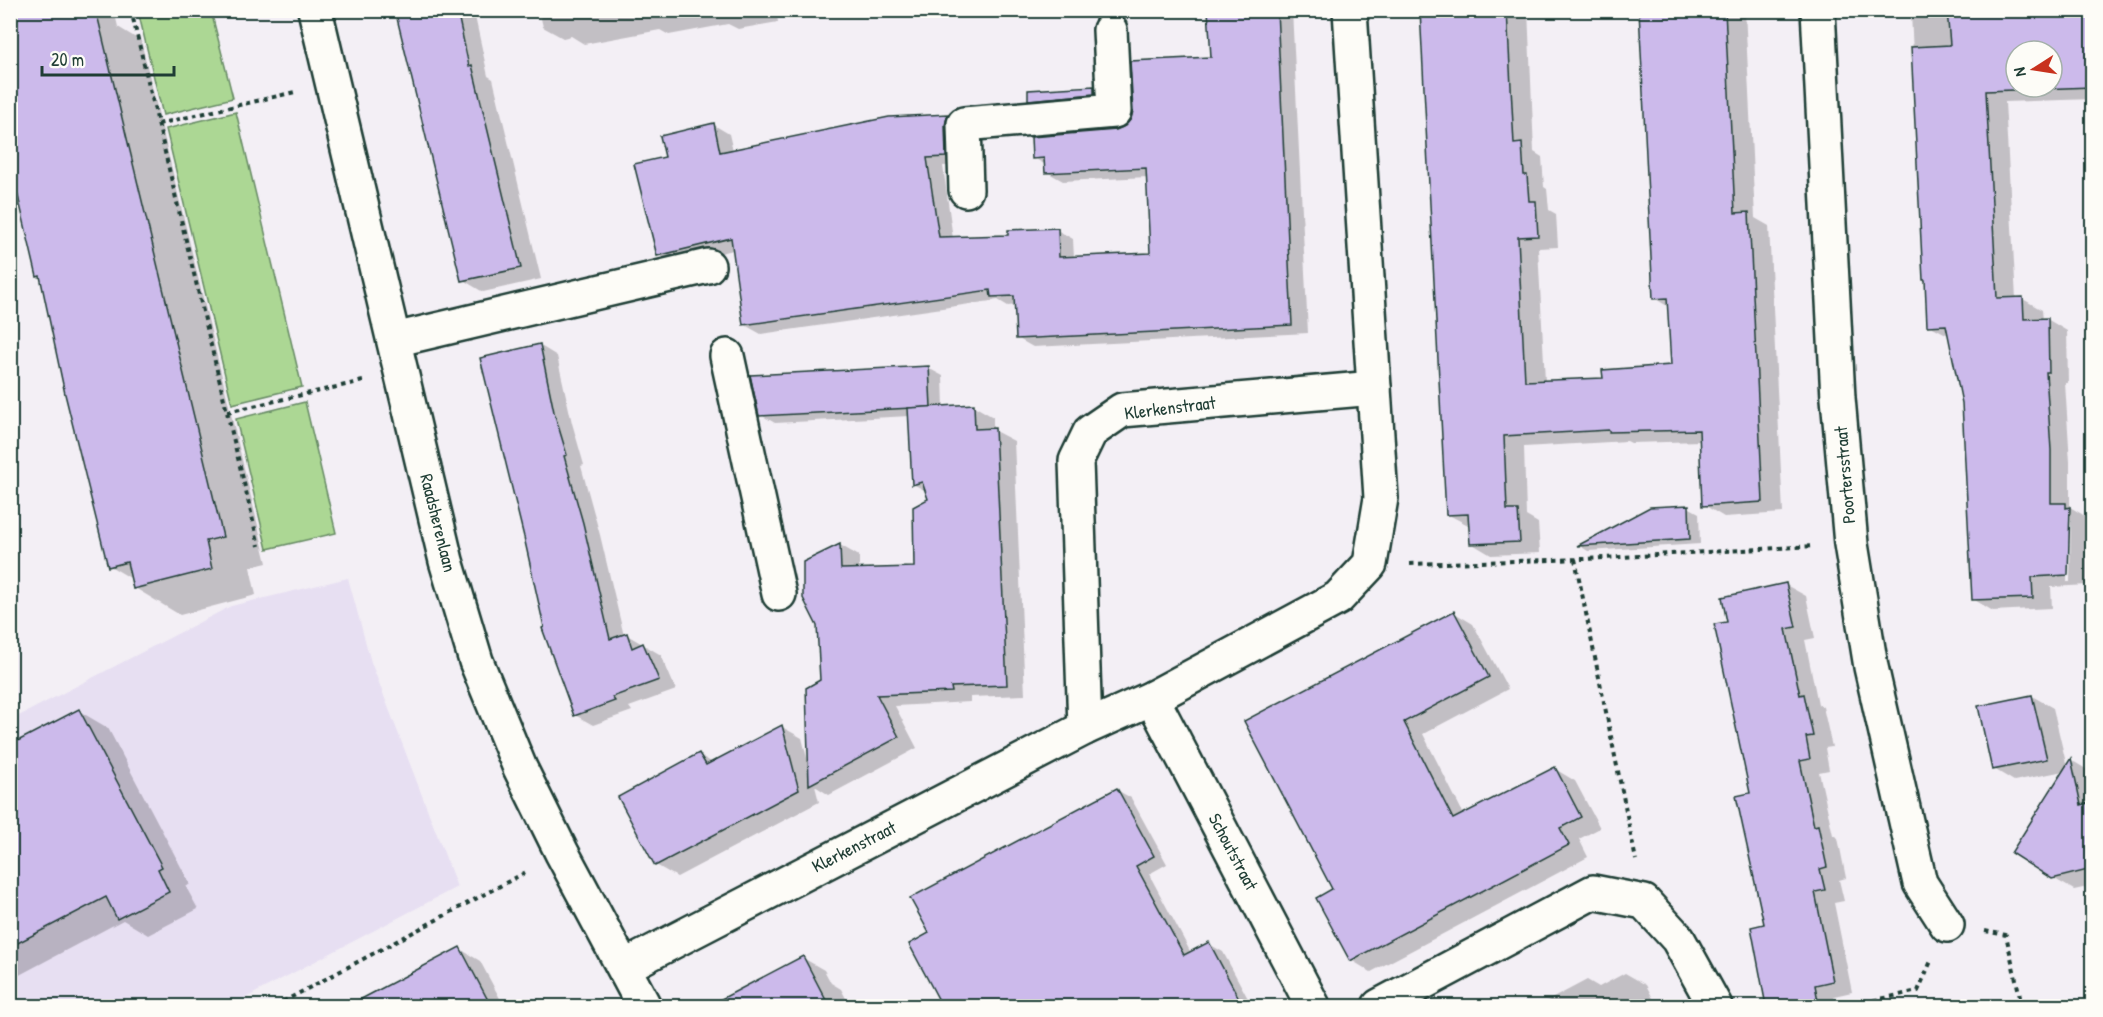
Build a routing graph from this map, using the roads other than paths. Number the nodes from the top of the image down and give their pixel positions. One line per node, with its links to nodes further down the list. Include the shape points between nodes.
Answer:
1 (315, 10): 7 (street, Raadsherenlaan)
2 (1350, 10): 9 (street)
3 (1818, 10): 13 (street, Poortersstraat, via 1838,386 1851,544 1871,667 1920,883)
4 (1110, 30): 5 (street, via 1114,111 964,124)
5 (966, 190)
6 (708, 266): 7 (street)
7 (394, 340): 14 (street, Raadsherenlaan, via 446,561 476,661 520,768)
8 (727, 356): 10 (street)
9 (1374, 388): 11 (street, Klerkenstraat, via 1381,498 1370,564 1338,598); 12 (street, Klerkenstraat, via 1122,410 1090,432 1076,461)
10 (779, 594)
11 (1152, 698): 12 (street, Klerkenstraat); 16 (street, Schoutstraat)
12 (1085, 728): 14 (street, Klerkenstraat)
13 (1947, 925)
14 (624, 967): 15 (street, Raadsherenlaan)
15 (644, 1006)
16 (1313, 1006)
17 (1379, 1006): 18 (street, via 1593,892 1644,902 1678,939)
18 (1715, 1006)

